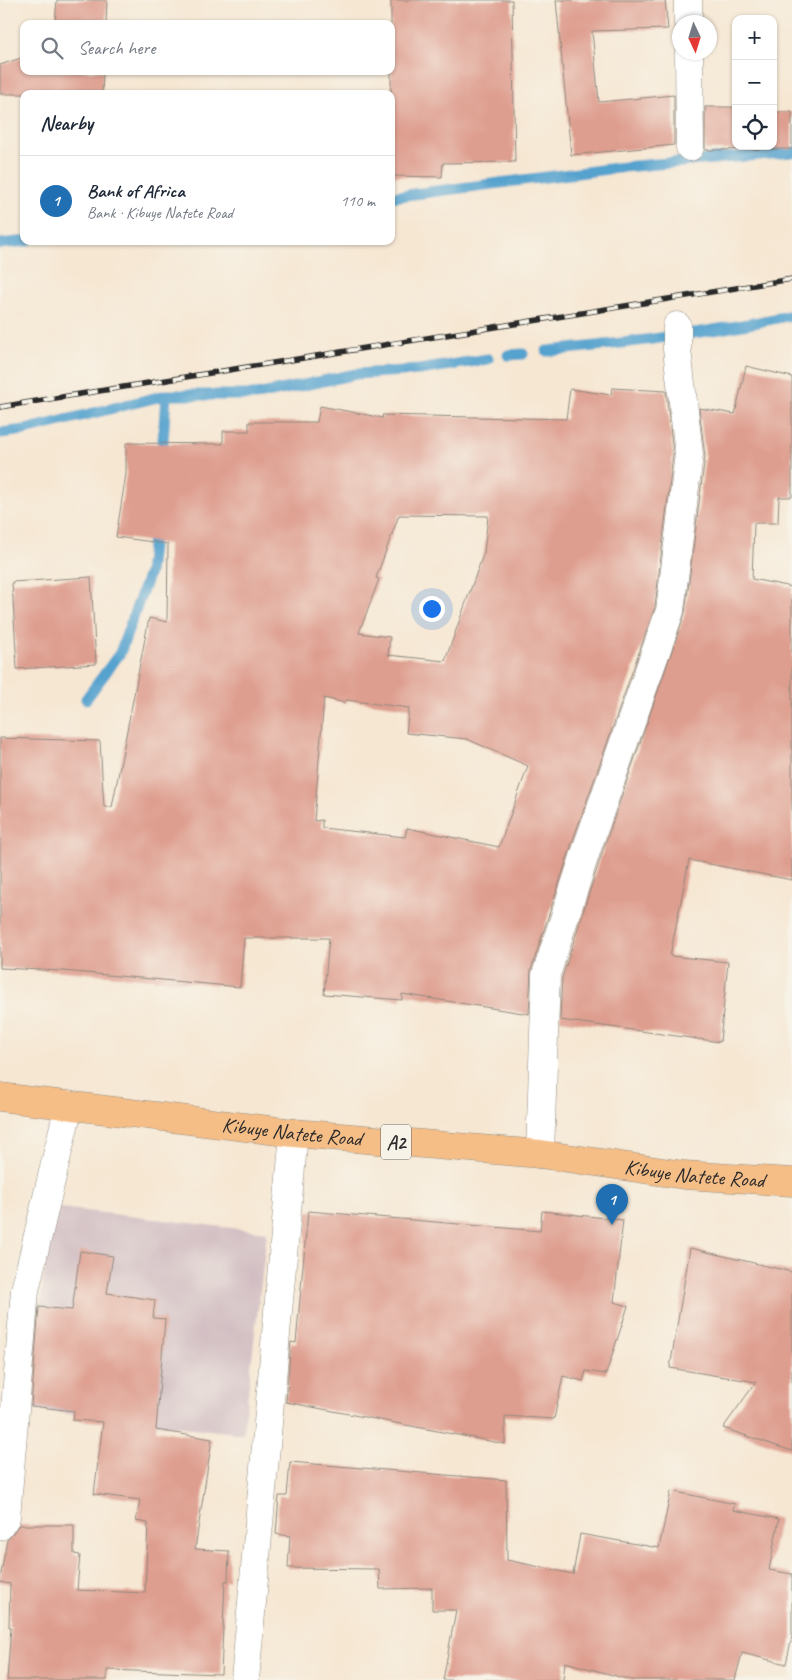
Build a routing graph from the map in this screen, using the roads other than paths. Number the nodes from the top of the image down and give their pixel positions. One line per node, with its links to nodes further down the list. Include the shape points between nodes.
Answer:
1 (688, 0): 2 (street)
2 (688, 15)
3 (689, 60): 4 (street)
4 (690, 147)
5 (677, 338): 9 (street, via 689,454 670,611 546,975)
6 (0, 1097): 7 (main road, Kibuye Natete Road / A2)
7 (69, 1105): 8 (main road, Kibuye Natete Road / A2); 11 (street, via 25,1290 6,1517)
8 (294, 1133): 9 (main road, Kibuye Natete Road / A2); 12 (street)
9 (540, 1154): 10 (main road, Kibuye Natete Road / A2, via 684,1175)
10 (792, 1182)
11 (0, 1526)
12 (245, 1680)

